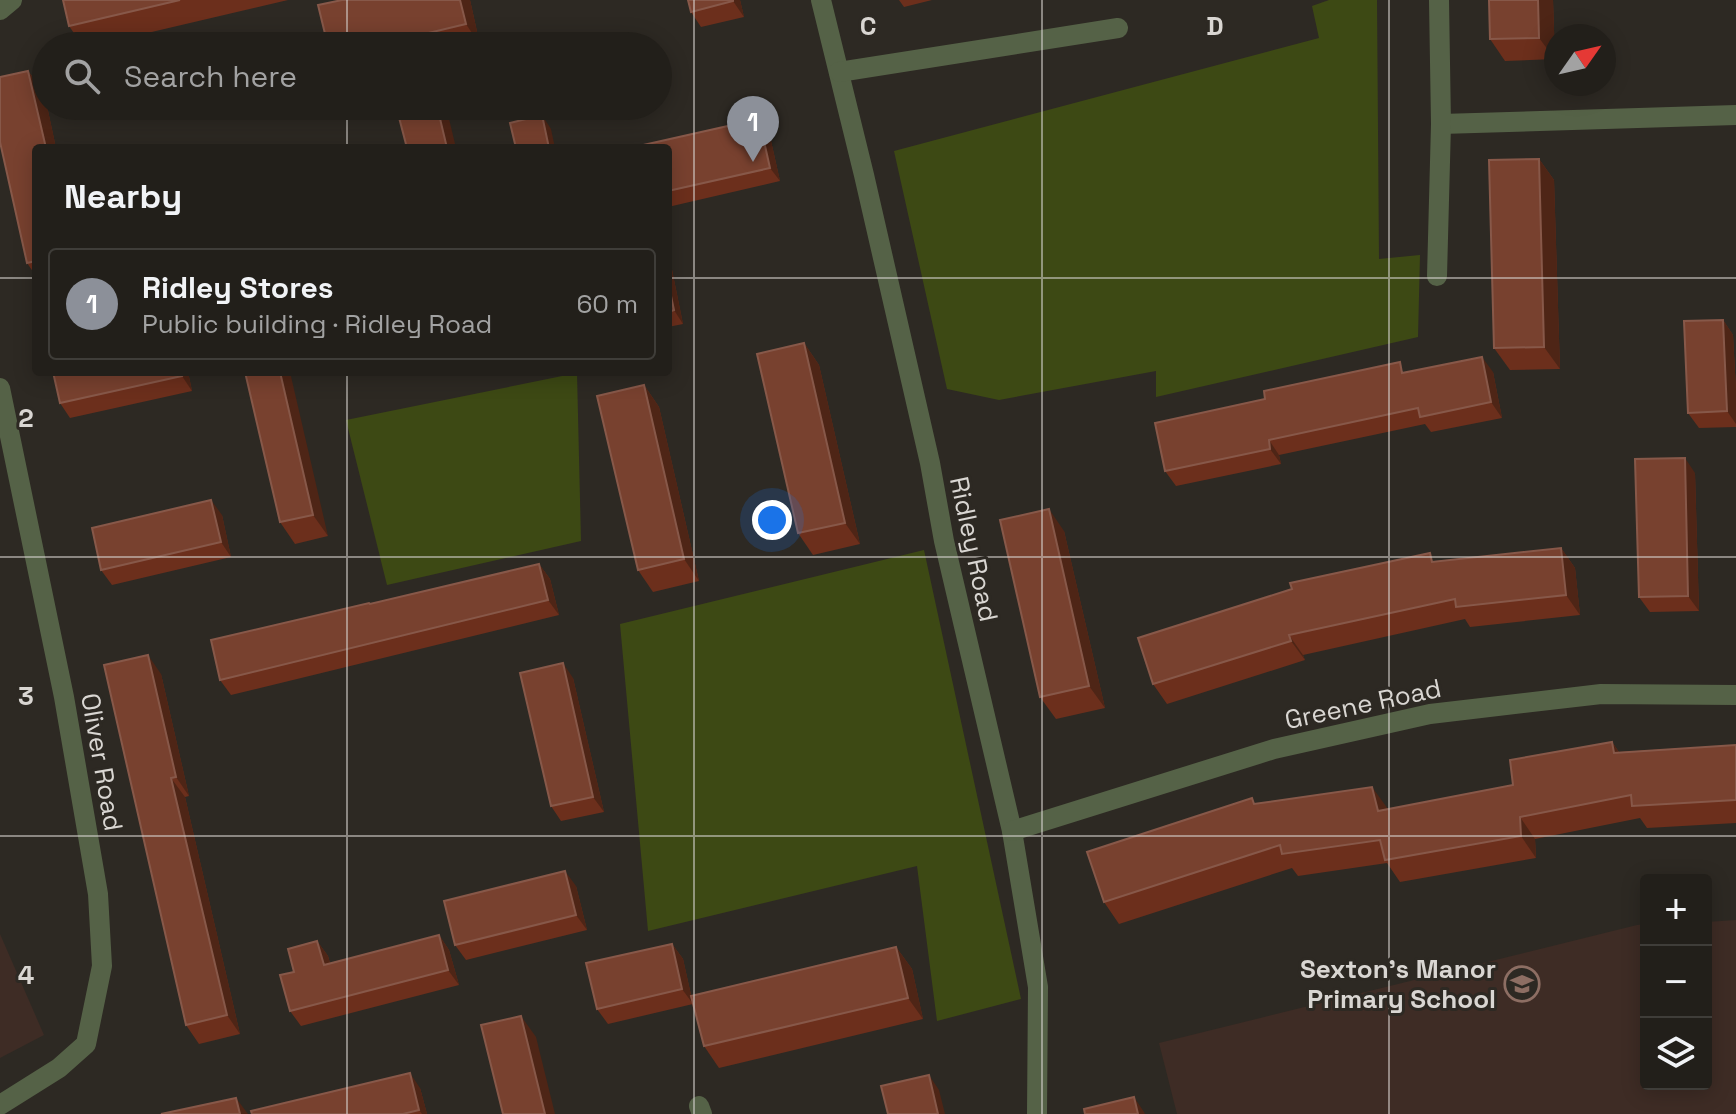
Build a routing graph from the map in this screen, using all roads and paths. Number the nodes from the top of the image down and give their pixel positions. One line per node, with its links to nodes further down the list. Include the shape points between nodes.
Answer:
1 (12, 0): 4 (street)
2 (821, 0): 6 (street, Ridley Road)
3 (1439, 0): 8 (street)
4 (0, 10)
5 (1118, 28): 6 (street)
6 (839, 72): 12 (street, Ridley Road)
7 (1736, 115): 8 (street)
8 (1441, 124): 9 (street)
9 (1437, 276)
10 (0, 388): 13 (street, Oliver Road, via 64,697 98,894 102,966 86,1044)
11 (1736, 695): 12 (street, Greene Road, via 1601,694 1430,714 1274,749)
12 (1012, 831): 14 (street, Ridley Road, via 1038,987)
13 (0, 1105)
14 (1037, 1114)

